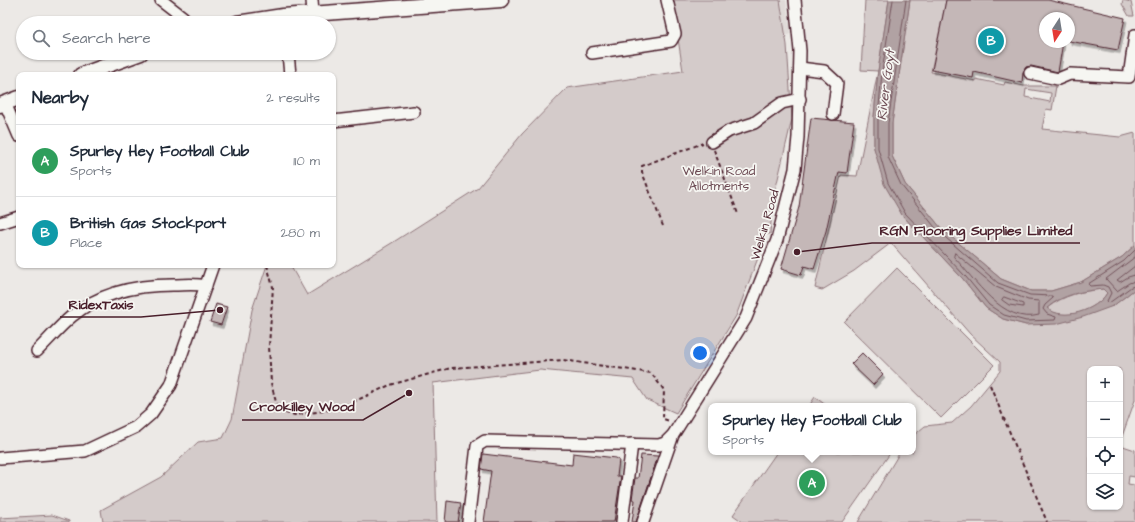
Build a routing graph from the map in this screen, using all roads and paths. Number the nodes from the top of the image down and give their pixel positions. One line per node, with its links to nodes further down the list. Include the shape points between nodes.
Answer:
1 (160, 0): 6 (street)
2 (501, 0): 5 (main road)
3 (667, 0): 9 (street, via 675,34 671,41)
4 (795, 0): 12 (street, Welkin Road)
5 (312, 7): 7 (main road)
6 (179, 16)
7 (291, 16)
8 (1135, 35): 15 (street, via 1129,77 1070,74 1058,79)
9 (592, 53)
10 (122, 60): 13 (main road)
11 (289, 60): 14 (street)
12 (800, 68): 17 (street, Welkin Road); 20 (street, via 824,71 837,83)
13 (89, 72)
14 (290, 72)
15 (1030, 73)
16 (16, 99): 18 (main road)
17 (800, 99): 23 (street, via 782,103 754,123 729,131); 33 (street, Welkin Road, via 795,169 777,240 764,276 746,318)
18 (2, 104): 22 (street)
19 (414, 112): 21 (street)
20 (833, 114)
21 (336, 121)
22 (16, 130)
23 (712, 142): 24 (path); 27 (path, via 642,166)
24 (738, 214)
25 (16, 218): 26 (street)
26 (0, 223)
27 (663, 226)
28 (212, 268): 30 (street)
29 (268, 268): 33 (path, via 272,287 268,346 271,383 281,412 295,415 338,409 390,385 451,368 564,360 651,373 664,390 664,419)
30 (206, 286): 31 (street, via 150,285 108,295 73,315); 36 (street, via 171,386 151,414 136,427 85,451)
31 (37, 351)
32 (990, 385): 40 (path)
33 (679, 424): 34 (street, Welkin Road)
34 (673, 435): 35 (street, Welkin Road, via 659,445); 39 (street, Welkin Road)
35 (632, 444): 37 (street, via 480,442 477,446); 38 (street)
36 (0, 458)
37 (468, 522)
38 (622, 522)
39 (643, 522)
40 (1047, 522)

